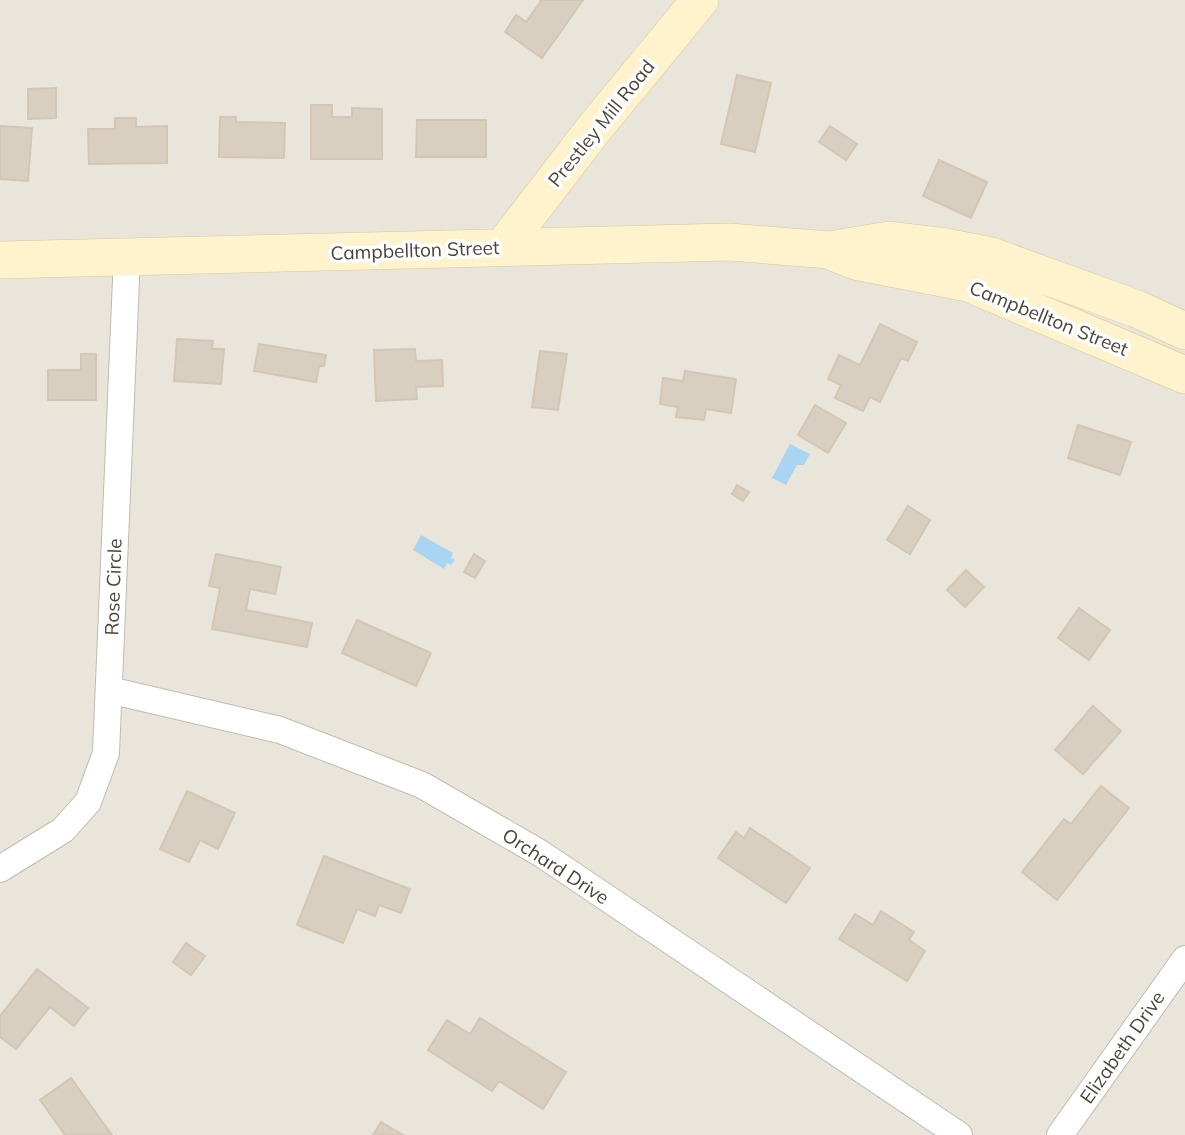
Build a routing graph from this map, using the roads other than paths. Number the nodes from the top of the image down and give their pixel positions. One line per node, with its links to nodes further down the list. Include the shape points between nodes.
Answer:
1 (700, 0): 2 (main road, Prestley Mill Road)
2 (503, 247): 3 (main road, Campbellton Street, via 730,242); 4 (main road, Campbellton Street)
3 (829, 250): 6 (main road, Campbellton Street, via 888,240 991,256); 7 (main road, Campbellton Street, via 855,261 968,284)
4 (127, 256): 5 (main road, Campbellton Street); 8 (street, Rose Circle)
5 (0, 260)
6 (1185, 331)
7 (1185, 375)
8 (109, 690): 9 (street, Rose Circle, via 106,753 89,802 63,830); 12 (street, Orchard Drive, via 280,730 422,785 540,853)
9 (0, 870)
10 (1185, 959): 11 (street, Elizabeth Drive)
11 (1176, 989): 13 (street, Elizabeth Drive)
12 (959, 1135)
13 (1060, 1135)

